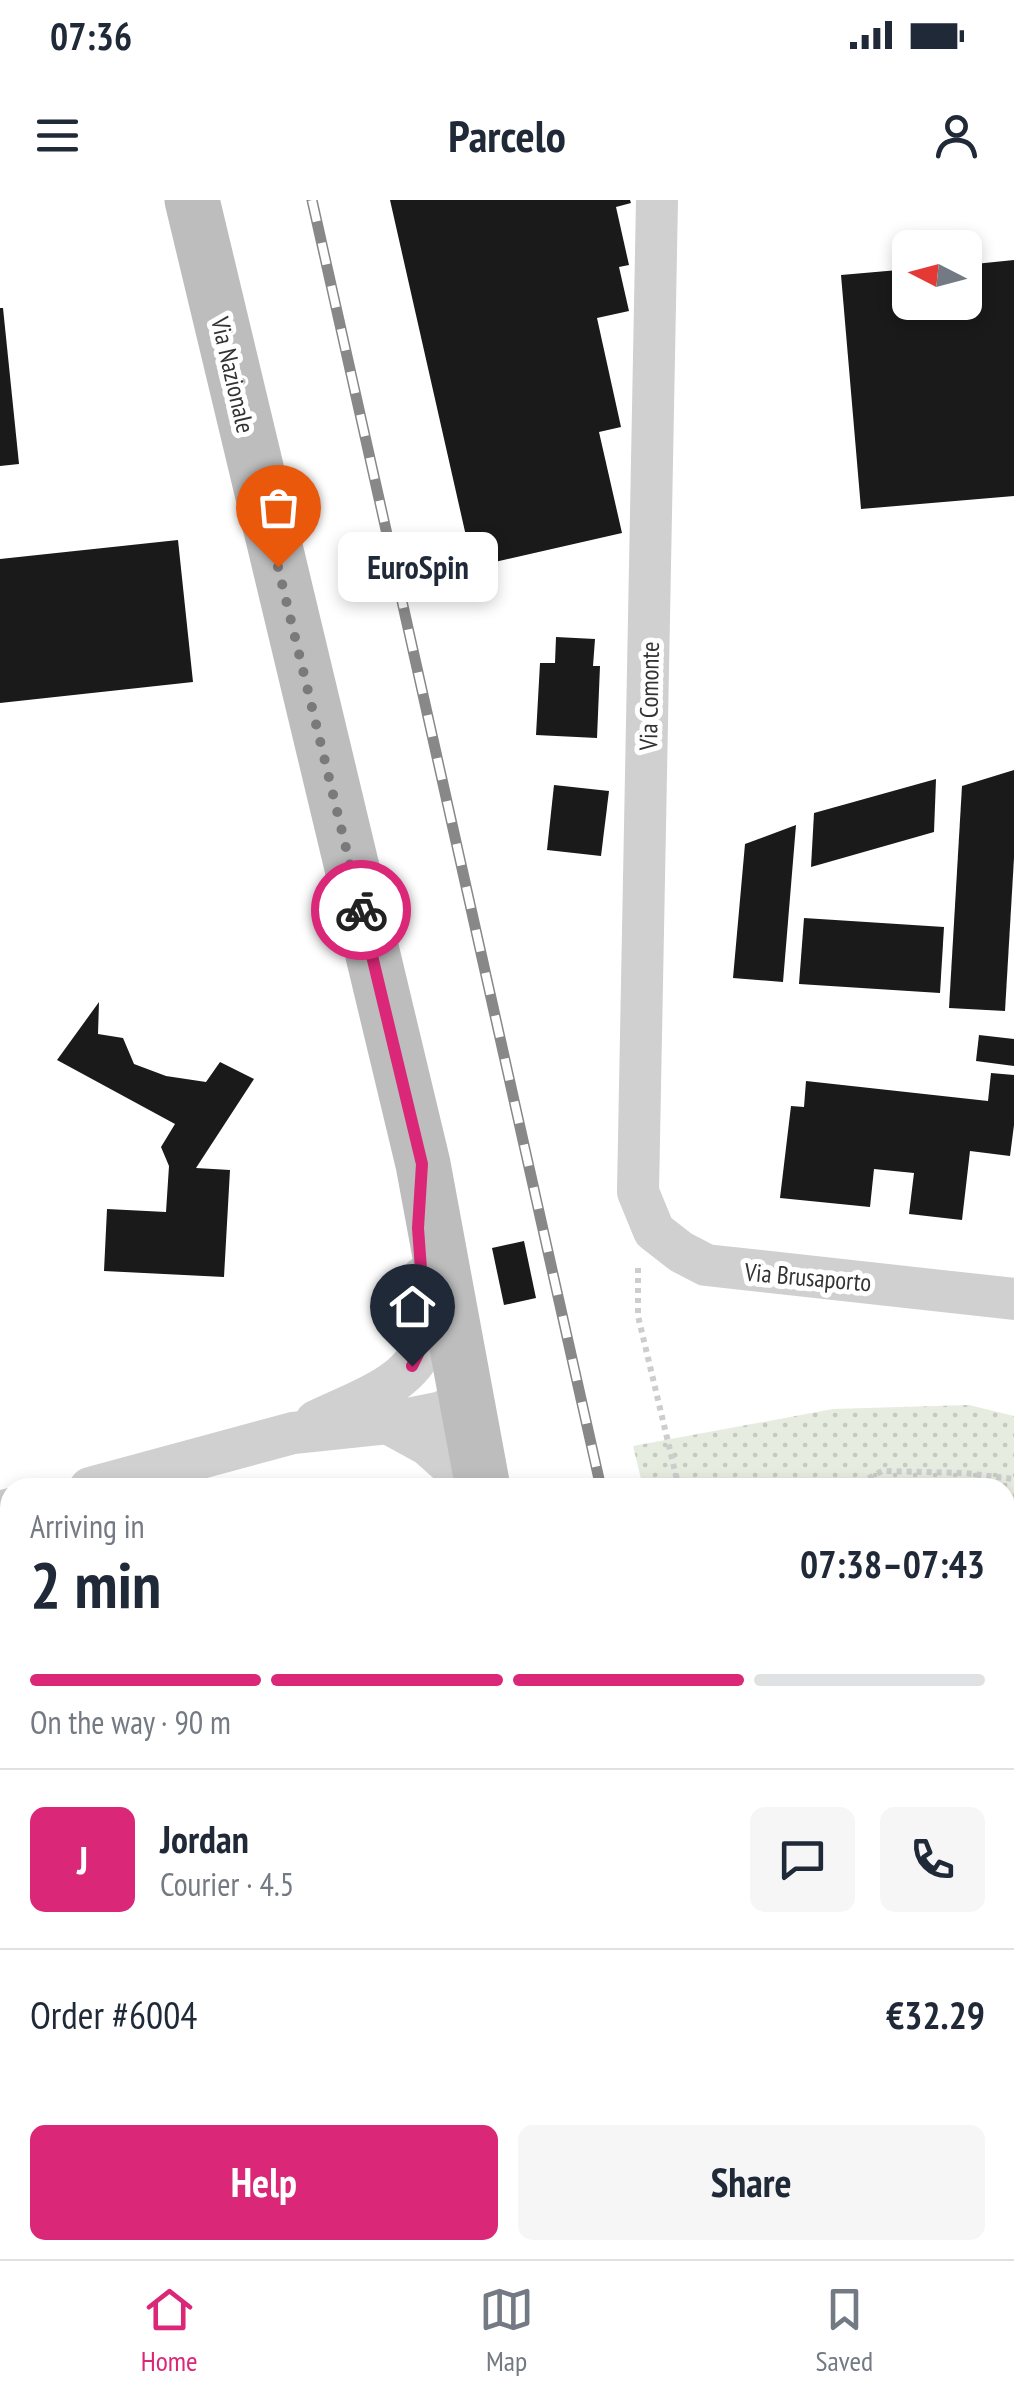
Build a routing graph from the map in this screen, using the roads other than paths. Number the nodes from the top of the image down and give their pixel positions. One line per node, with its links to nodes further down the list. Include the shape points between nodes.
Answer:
1 (192, 200): 3 (main road, Via Nazionale)
2 (657, 200): 4 (street, Via Comonte)
3 (422, 1164): 6 (main road, Via Nazionale); 7 (street, via 418,1228 426,1338)
4 (638, 1192): 5 (street, Via Brusaporto, via 654,1231 706,1266)
5 (1014, 1299)
6 (467, 1398): 7 (street, via 442,1412); 10 (main road, Via Nazionale)
7 (391, 1403): 8 (street); 9 (street)
8 (126, 1478)
9 (467, 1478)
10 (478, 1478)

